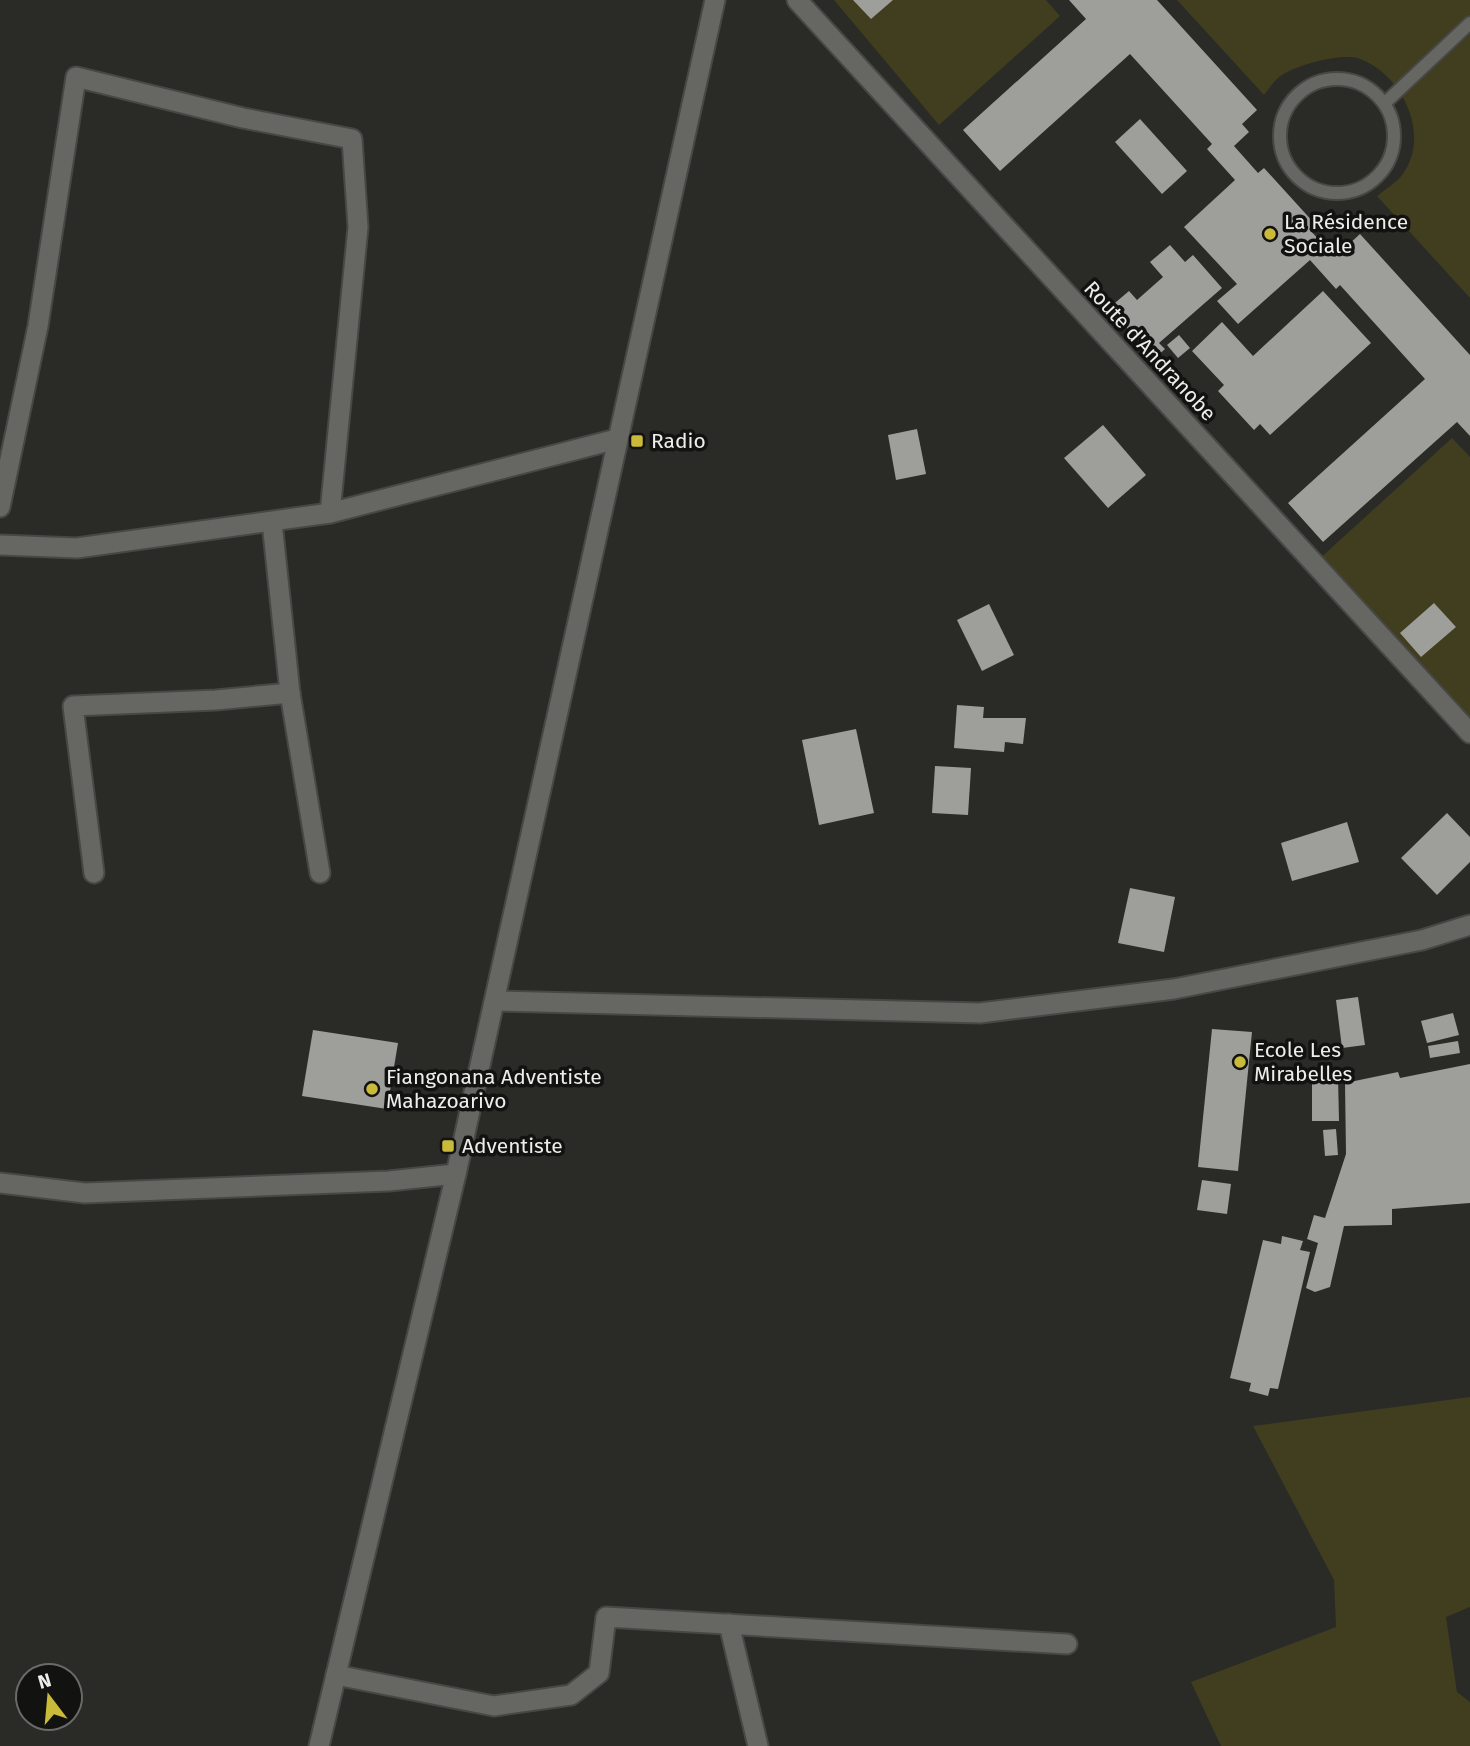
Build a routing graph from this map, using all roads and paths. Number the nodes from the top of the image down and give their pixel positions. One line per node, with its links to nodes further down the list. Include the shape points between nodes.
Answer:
1 (715, 0): 5 (street)
2 (797, 0): 11 (street, Route d'Andranobe)
3 (1470, 23): 4 (lane)
4 (1385, 103): 4 (lane, via 1370,89 1342,79 1313,83 1284,111 1280,150 1288,168 1317,190 1335,194 1369,184 1392,155 1395,137)
5 (617, 439): 7 (street); 15 (street)
6 (0, 506): 7 (street, via 38,326 76,77 352,139 358,226)
7 (330, 513): 8 (street)
8 (271, 522): 9 (street, via 77,548); 10 (street)
9 (0, 545)
10 (290, 693): 12 (street, via 73,706); 13 (street)
11 (1470, 733)
12 (94, 873)
13 (320, 873)
14 (1470, 925): 15 (street, via 1422,940 1174,989 980,1013)
15 (495, 1001): 16 (street)
16 (456, 1174): 17 (street, via 376,1182 85,1193); 20 (street)
17 (0, 1183)
18 (729, 1624): 19 (street); 20 (street, via 606,1617 599,1673 571,1695 494,1706); 22 (street)
19 (1068, 1644)
20 (336, 1675): 21 (street)
21 (319, 1746)
22 (758, 1746)

